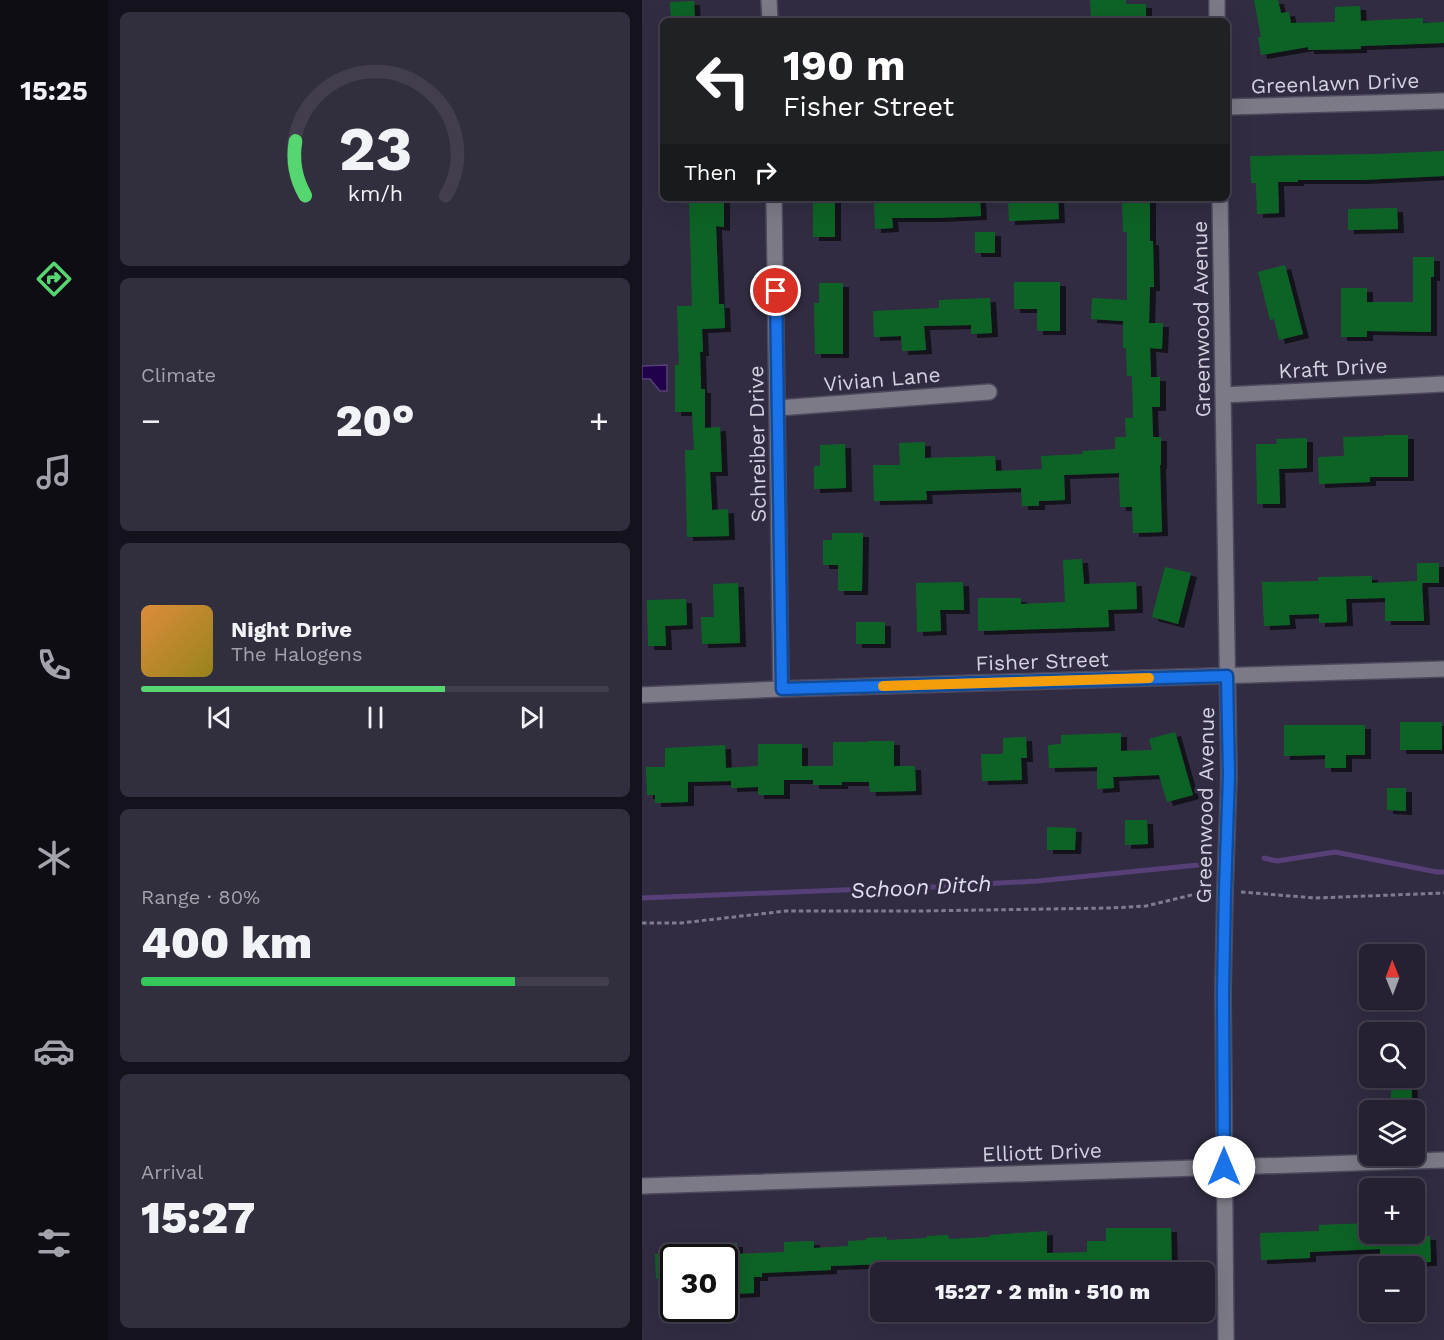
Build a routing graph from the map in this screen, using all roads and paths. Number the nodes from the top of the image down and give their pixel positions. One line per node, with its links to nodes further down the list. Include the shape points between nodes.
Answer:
1 (770, 0): 3 (street)
2 (1217, 0): 4 (street)
3 (770, 18)
4 (1217, 18)
5 (1444, 101): 6 (street, Greenlawn Drive)
6 (1230, 107)
7 (774, 201): 12 (street, Schreiber Drive)
8 (1220, 201): 11 (street, Greenwood Avenue)
9 (1444, 384): 11 (street, Kraft Drive)
10 (989, 392): 12 (street, Vivian Lane)
11 (1224, 395): 14 (street, Greenwood Avenue)
12 (778, 408): 15 (street, Schreiber Drive)
13 (1444, 669): 14 (street, Fisher Street)
14 (1227, 676): 15 (street, Fisher Street); 17 (street, Greenwood Avenue)
15 (782, 689): 16 (street, Fisher Street)
16 (642, 695)
17 (1225, 891): 18 (path, via 1315,898); 19 (path, via 1146,906 1111,908 786,911 681,923); 21 (street, Greenwood Avenue)
18 (1444, 893)
19 (642, 923)
20 (1444, 1160): 21 (street, Elliott Drive)
21 (1224, 1167): 22 (street, Elliott Drive); 23 (street, Greenwood Avenue)
22 (642, 1186)
23 (1226, 1340)

